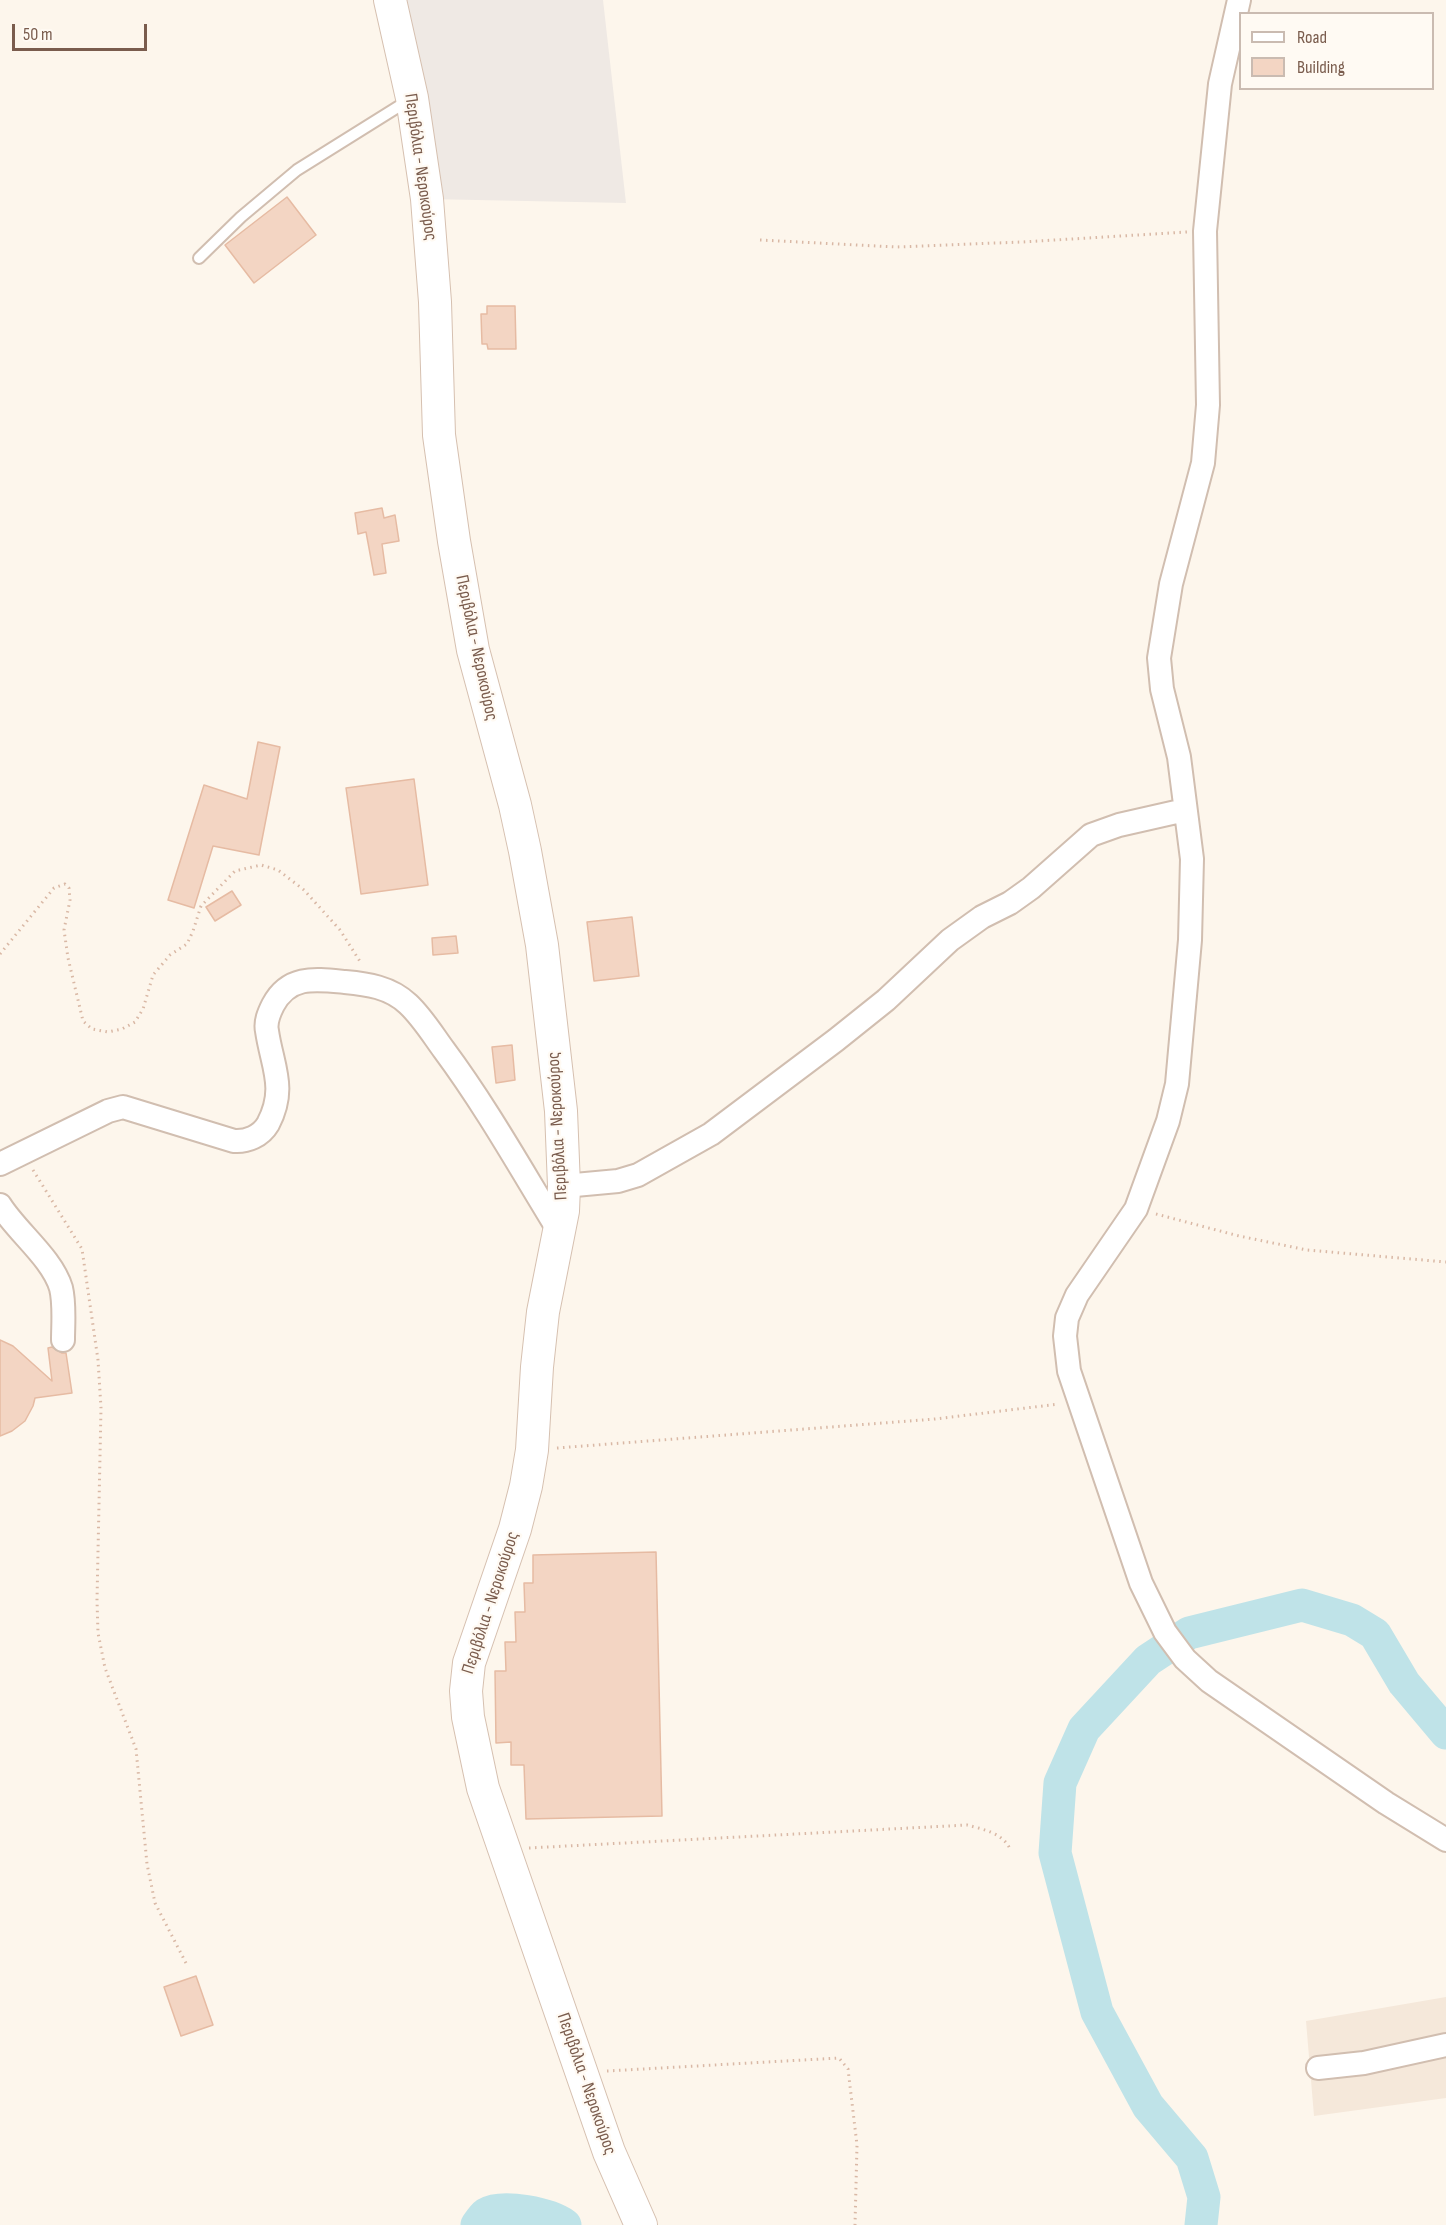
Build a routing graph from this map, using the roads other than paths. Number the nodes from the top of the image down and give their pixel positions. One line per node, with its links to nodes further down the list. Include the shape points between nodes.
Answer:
1 (390, 0): 3 (main road, Περιβόλια - Νεροκούρος)
2 (1239, 0): 5 (street, via 1220,84 1205,231 1208,405 1203,463 1170,584 1159,658 1162,689 1179,757)
3 (412, 98): 4 (lane, via 297,170 240,217); 7 (main road, Περιβόλια - Νεροκούρος, via 430,228 439,435 473,650 515,805 542,945 561,1111)
4 (199, 258)
5 (1185, 810): 7 (street, via 1090,835 1031,888 950,940 886,1000 711,1134 638,1175); 11 (street, via 1192,859 1192,897 1179,1064 1168,1121 1136,1209 1077,1295 1066,1318 1069,1371 1142,1583 1165,1632 1185,1659 1248,1709)
6 (0, 1164): 9 (street, via 123,1107 234,1141 252,1138 265,1130 275,1110 277,1070 266,1029 277,998 295,982 366,984 386,989 407,1003 451,1059)
7 (564, 1186): 9 (main road, Περιβόλια - Νεροκούρος)
8 (0, 1205): 10 (street, via 54,1273 61,1290)
9 (559, 1231): 14 (main road, Περιβόλια - Νεροκούρος, via 543,1312 526,1486 469,1663 468,1717 483,1788 609,2152)
10 (63, 1340)
11 (1446, 1840)
12 (1446, 2045): 13 (street, via 1364,2063)
13 (1318, 2068)
14 (641, 2225)

